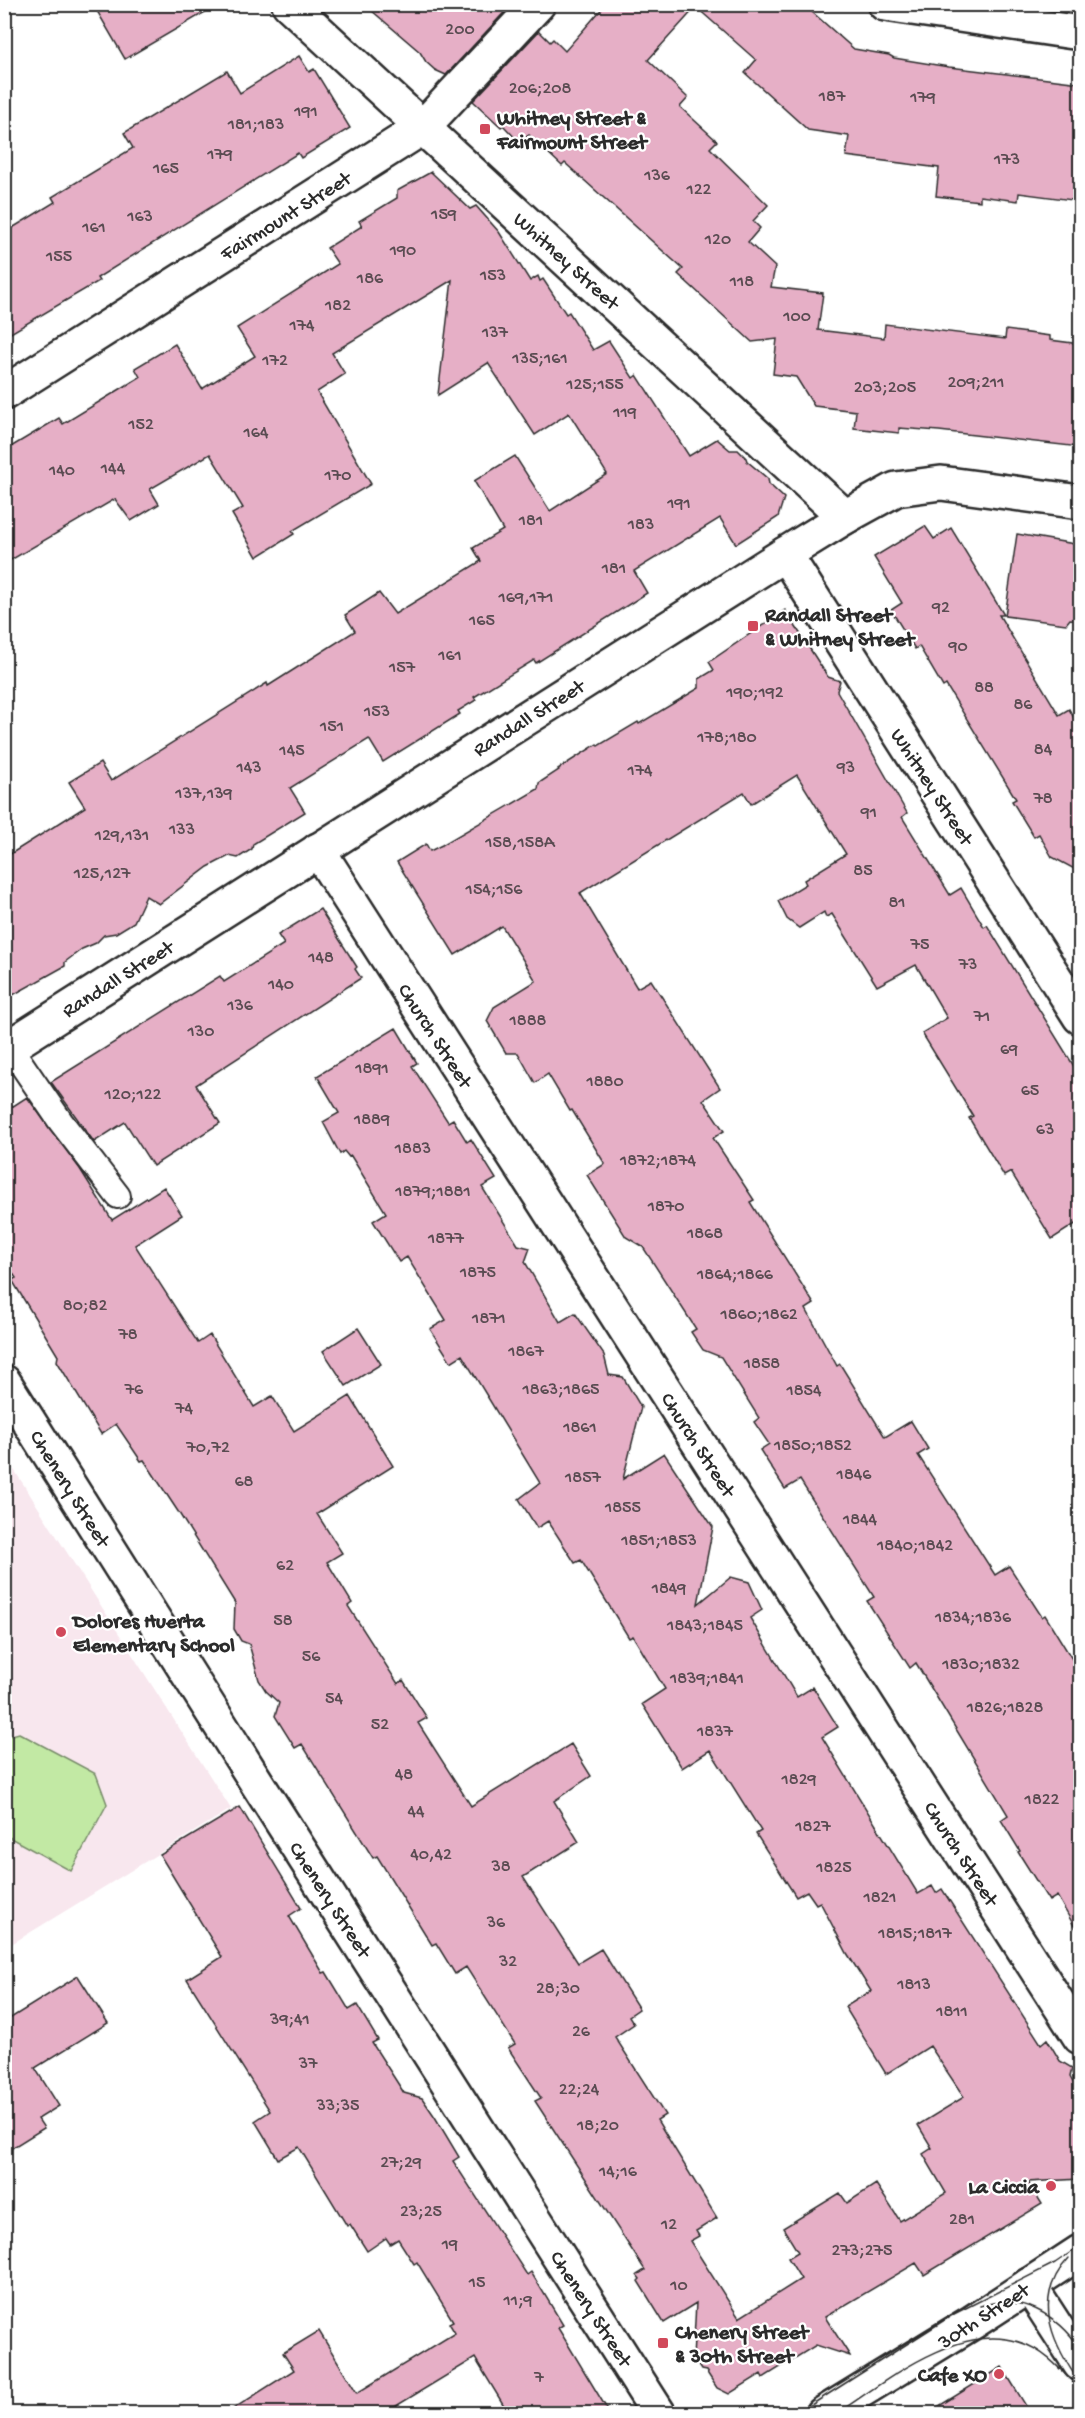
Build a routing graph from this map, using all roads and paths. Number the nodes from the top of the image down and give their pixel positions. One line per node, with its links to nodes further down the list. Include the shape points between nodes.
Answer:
1 (289, 4): 5 (street, Whitney Street)
2 (538, 4): 5 (street, Fairmount Street)
3 (885, 4): 4 (street)
4 (1080, 33)
5 (422, 128): 6 (street, Fairmount Street); 8 (street, Whitney Street)
6 (4, 393)
7 (1080, 502): 8 (street, Randall Street, via 940,483 896,489)
8 (845, 517): 9 (street, Randall Street)
9 (785, 554): 10 (street, Randall Street); 11 (street, Whitney Street)
10 (318, 850): 12 (street, Randall Street); 15 (street, Church Street)
11 (1080, 1017)
12 (7, 1048): 13 (lane)
13 (118, 1196)
14 (4, 1382): 19 (street, Chenery Street)
15 (1080, 2037)
16 (1080, 2252): 17 (street, 30th Street)
17 (1029, 2285): 18 (street); 20 (street, 30th Street)
18 (1080, 2364)
19 (659, 2414)
20 (823, 2414)

